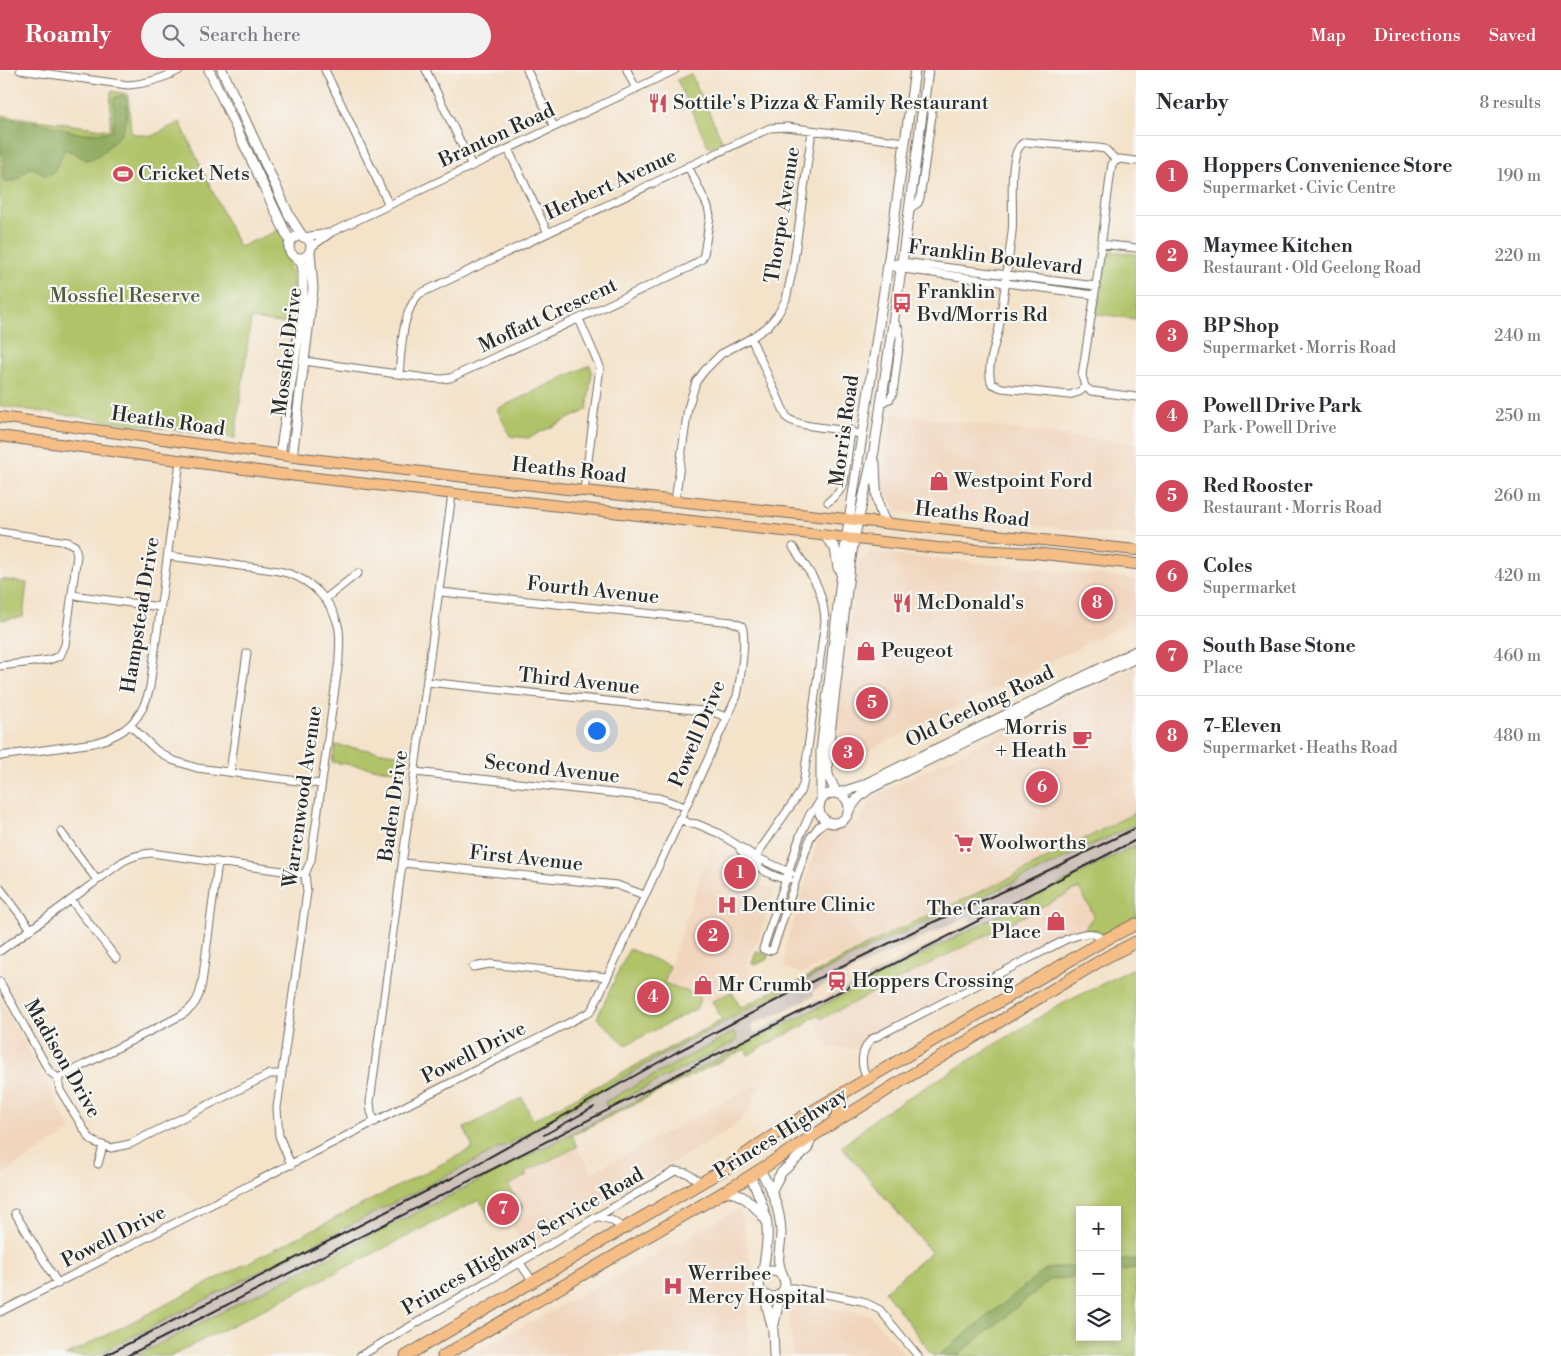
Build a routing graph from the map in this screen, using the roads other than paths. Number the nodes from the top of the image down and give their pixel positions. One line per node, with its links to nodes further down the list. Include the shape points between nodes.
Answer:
1 (20, 70): 12 (street)
2 (180, 70): 12 (street, via 145,84 128,85)
3 (209, 70): 26 (street)
4 (222, 70): 25 (street, via 293,222)
5 (325, 70): 22 (street)
6 (426, 70): 20 (street)
7 (527, 70): 14 (street)
8 (627, 70): 13 (street)
9 (676, 70): 13 (street, Branton Road)
10 (914, 70): 16 (street, Morris Road)
11 (928, 70): 32 (street, Morris Road)
12 (70, 74)
13 (636, 89): 14 (street, Branton Road)
14 (554, 127): 17 (street, Branton Road)
15 (812, 131): 16 (street, Herbert Avenue); 21 (street, Herbert Avenue, via 778,126 770,128); 41 (street, Thorpe Avenue, via 790,286 778,314)
16 (904, 142): 31 (street, Morris Road)
17 (508, 149): 20 (street, Branton Road); 24 (street)
18 (1116, 160): 19 (street); 27 (street, via 1111,170); 35 (street, via 1098,148 1026,142 1018,146 1012,186 1014,222)
19 (1136, 161)
20 (472, 166): 22 (street, Branton Road)
21 (688, 166): 24 (street, Herbert Avenue); 40 (street, Moffatt Crescent, via 710,216 702,259)
22 (389, 205): 23 (street, Branton Road)
23 (332, 232): 25 (street, Branton Road); 29 (street, Branton Road)
24 (548, 233): 43 (street, Herbert Avenue, via 419,294 406,319)
25 (304, 237): 26 (street, via 296,237); 29 (street)
26 (290, 242): 30 (street, via 290,252)
27 (1101, 244): 28 (street); 37 (street)
28 (1136, 248)
29 (310, 250): 30 (street, via 306,256); 42 (street, Mossfiel Drive, via 313,289)
30 (297, 258): 42 (street, Mossfiel Drive, via 302,264 304,284)
31 (888, 266): 32 (street, Franklin Boulevard); 47 (street, Morris Road)
32 (902, 266): 33 (street, Franklin Boulevard); 34 (street, Franklin Boulevard); 48 (street, Morris Road)
33 (954, 268): 34 (street); 35 (street, Franklin Boulevard)
34 (953, 276): 35 (street, Franklin Boulevard)
35 (1006, 279): 36 (street, Franklin Boulevard); 38 (street, Franklin Boulevard); 44 (street, via 992,354 992,384 1002,388 1069,395)
36 (1038, 279): 37 (street, Franklin Boulevard); 38 (street)
37 (1096, 286): 39 (street)
38 (1037, 288): 39 (street, Franklin Boulevard)
39 (1094, 295): 44 (street, via 1082,375)
40 (579, 319): 43 (street, Moffatt Crescent, via 450,378 442,380); 59 (street, via 600,367)
41 (751, 338): 49 (street, via 787,418 798,423); 61 (street, Thorpe Avenue, via 721,354 696,382 688,408)
42 (299, 360): 43 (street, Moffatt Crescent); 54 (street, Mossfiel Drive); 55 (street, Mossfiel Drive)
43 (399, 374)
44 (1085, 387): 45 (street, via 1091,391)
45 (1136, 397)
46 (0, 417): 52 (main road, Heaths Road)
47 (864, 417): 49 (street, via 860,426); 50 (street, Morris Road)
48 (878, 424): 50 (street, via 872,433); 53 (street, Morris Road)
49 (851, 430): 50 (street); 62 (street, via 844,483)
50 (862, 435): 64 (street, Morris Road)
51 (0, 436): 56 (main road, Heaths Road)
52 (182, 442): 54 (main road, Heaths Road); 56 (main road)
53 (874, 450): 64 (street, Morris Road); 65 (street, via 877,498)
54 (280, 455): 55 (main road, Heaths Road); 57 (main road)
55 (292, 457): 58 (main road); 59 (main road, Heaths Road)
56 (180, 461): 57 (main road, Heaths Road); 73 (street, Hampstead Drive)
57 (276, 474): 58 (main road, Heaths Road)
58 (289, 476): 60 (main road, Heaths Road)
59 (584, 491): 61 (main road, Heaths Road)
60 (452, 494): 63 (main road, Heaths Road); 77 (street, Baden Drive)
61 (675, 501): 63 (main road); 64 (main road, Heaths Road)
62 (828, 502)
63 (673, 519): 67 (main road, Heaths Road)
64 (854, 519): 65 (main road, Heaths Road); 68 (street, Morris Road)
65 (886, 523): 72 (main road, Heaths Road)
66 (0, 532): 70 (street, via 68,542)
67 (824, 535): 68 (main road, Heaths Road); 76 (street, via 835,548)
68 (850, 538): 74 (main road, Heaths Road); 76 (street, Morris Road); 95 (street, Morris Road, via 827,758 828,775)
69 (83, 541): 70 (street)
70 (75, 546): 78 (street, via 77,555)
71 (793, 546): 102 (street, via 818,585 824,627 803,785 800,794 760,848)
72 (1136, 550)
73 (168, 556): 79 (street, Warrenwood Avenue, via 290,574 304,580); 80 (street, Hampstead Drive)
74 (1136, 564)
75 (358, 573): 79 (street)
76 (840, 583): 96 (street, Morris Road, via 821,752)
77 (440, 592): 81 (street, Fourth Avenue, via 732,622); 87 (street, Baden Drive)
78 (72, 595): 80 (street); 85 (street, via 62,658)
79 (324, 599): 94 (street, Warrenwood Avenue, via 338,625 340,640)
80 (160, 607): 89 (street, Hampstead Drive, via 147,700)
81 (742, 626): 88 (street, Powell Drive, via 739,686)
82 (1136, 650): 86 (street, Old Geelong Road)
83 (247, 653): 92 (street)
84 (1136, 658): 86 (street, Old Geelong Road)
85 (0, 666)
86 (1086, 679): 90 (street, Old Geelong Road)
87 (428, 682): 88 (street, Third Avenue, via 712,712); 93 (street, Baden Drive)
88 (727, 717): 98 (street, Powell Drive)
89 (130, 725): 91 (street, Hampstead Drive, via 118,735 94,743); 92 (street, via 156,750 172,760 197,768)
90 (953, 744): 95 (street, Old Geelong Road, via 861,786); 97 (street, Old Geelong Road, via 869,789)
91 (0, 756)
92 (230, 772): 94 (street)
93 (415, 772): 98 (street, Second Avenue, via 658,798); 104 (street, Baden Drive)
94 (321, 784): 108 (street, Warrenwood Avenue, via 311,860)
95 (837, 793): 96 (street, via 825,795); 97 (street, via 847,799)
96 (820, 801): 99 (street, via 820,814); 107 (street, via 805,824)
97 (849, 810): 99 (street, via 842,820)
98 (682, 813): 101 (street, Second Avenue, via 689,823 718,833); 114 (street, Powell Drive)
99 (828, 822): 110 (street, via 815,828)
100 (61, 832): 111 (street)
101 (734, 844): 102 (street); 106 (street)
102 (758, 858): 105 (street); 106 (street)
103 (218, 862): 108 (street); 111 (street, via 141,853); 129 (street, via 202,983 194,1006)
104 (403, 863): 114 (street, First Avenue, via 617,885); 135 (street, Baden Drive, via 370,1102)
105 (768, 863): 106 (street); 107 (street); 109 (street)
106 (759, 867): 109 (street)
107 (789, 871): 110 (street); 112 (street)
108 (306, 874): 128 (street, Warrenwood Avenue, via 307,892)
109 (771, 874): 112 (street)
110 (796, 879): 112 (street); 112 (street, via 775,945 768,951 763,949)
111 (97, 880): 115 (street)
112 (786, 880)
113 (0, 888): 117 (street)
114 (644, 895): 126 (street, Powell Drive)
115 (71, 900): 117 (street); 123 (street)
116 (1136, 924): 118 (highway, Princes Highway)
117 (30, 930): 120 (street)
118 (1103, 941): 124 (highway); 130 (highway, Princes Highway); 130 (street, via 1093,934 1067,939 872,1039 863,1052 862,1067)
119 (1136, 942): 124 (highway, Princes Highway)
120 (8, 946): 121 (street); 122 (street)
121 (0, 951)
122 (0, 955)
123 (116, 958)
124 (1105, 958): 131 (highway, Princes Highway)
125 (473, 967): 126 (street, via 490,964)
126 (607, 977): 135 (street, Powell Drive, via 590,1012)
127 (0, 982): 129 (street, Madison Drive, via 49,1071)
128 (282, 1074): 137 (street, Madison Drive, via 270,1074 130,1144 111,1148); 140 (street, Warrenwood Avenue, via 276,1122)
129 (58, 1078): 137 (street, Madison Drive, via 60,1090 80,1125 94,1142)
130 (868, 1079): 131 (highway, via 878,1085); 132 (highway, Princes Highway)
131 (898, 1083): 134 (highway, Princes Highway)
132 (842, 1095): 133 (highway, Princes Highway); 134 (highway)
133 (826, 1104): 134 (street, via 833,1108); 138 (highway, Princes Highway)
134 (834, 1120): 136 (highway, Princes Highway)
135 (375, 1122): 140 (street, Powell Drive)
136 (813, 1134): 141 (highway, Princes Highway); 143 (street, via 807,1150 781,1173)
137 (103, 1146): 139 (street, Madison Drive)
138 (744, 1155): 141 (highway); 142 (highway, Princes Highway)
139 (98, 1164)
140 (291, 1165): 152 (street, Powell Drive)
141 (755, 1173): 143 (street); 144 (highway, Princes Highway); 147 (street)
142 (702, 1182): 146 (street, Princes Highway Service Road, via 688,1173 675,1172); 148 (highway, Princes Highway)
143 (772, 1190): 153 (street, via 778,1207 781,1235 778,1266)
144 (724, 1192): 147 (street, via 742,1196); 155 (highway, Princes Highway)
145 (15, 1213): 152 (street)
146 (600, 1217): 148 (street); 149 (street, Princes Highway Service Road)
147 (768, 1222): 150 (street)
148 (622, 1228): 151 (highway, Princes Highway)
149 (520, 1263): 151 (street); 160 (street, Princes Highway Service Road)
150 (762, 1276): 153 (street, via 774,1271 782,1275); 154 (street, via 759,1286)
151 (532, 1282): 155 (highway); 157 (highway, Princes Highway)
152 (58, 1284): 156 (street, Powell Drive)
153 (784, 1285): 154 (street, via 780,1294 772,1297); 158 (street); 164 (street, via 872,1305 880,1310)
154 (764, 1294): 158 (street)
155 (544, 1297): 159 (highway, Princes Highway)
156 (0, 1312)
157 (458, 1325): 159 (highway); 161 (highway, Princes Highway)
158 (773, 1330): 163 (street)
159 (468, 1341): 162 (highway, Princes Highway)
160 (360, 1356)
161 (406, 1356)
162 (443, 1356)
163 (774, 1356)
164 (918, 1356)

